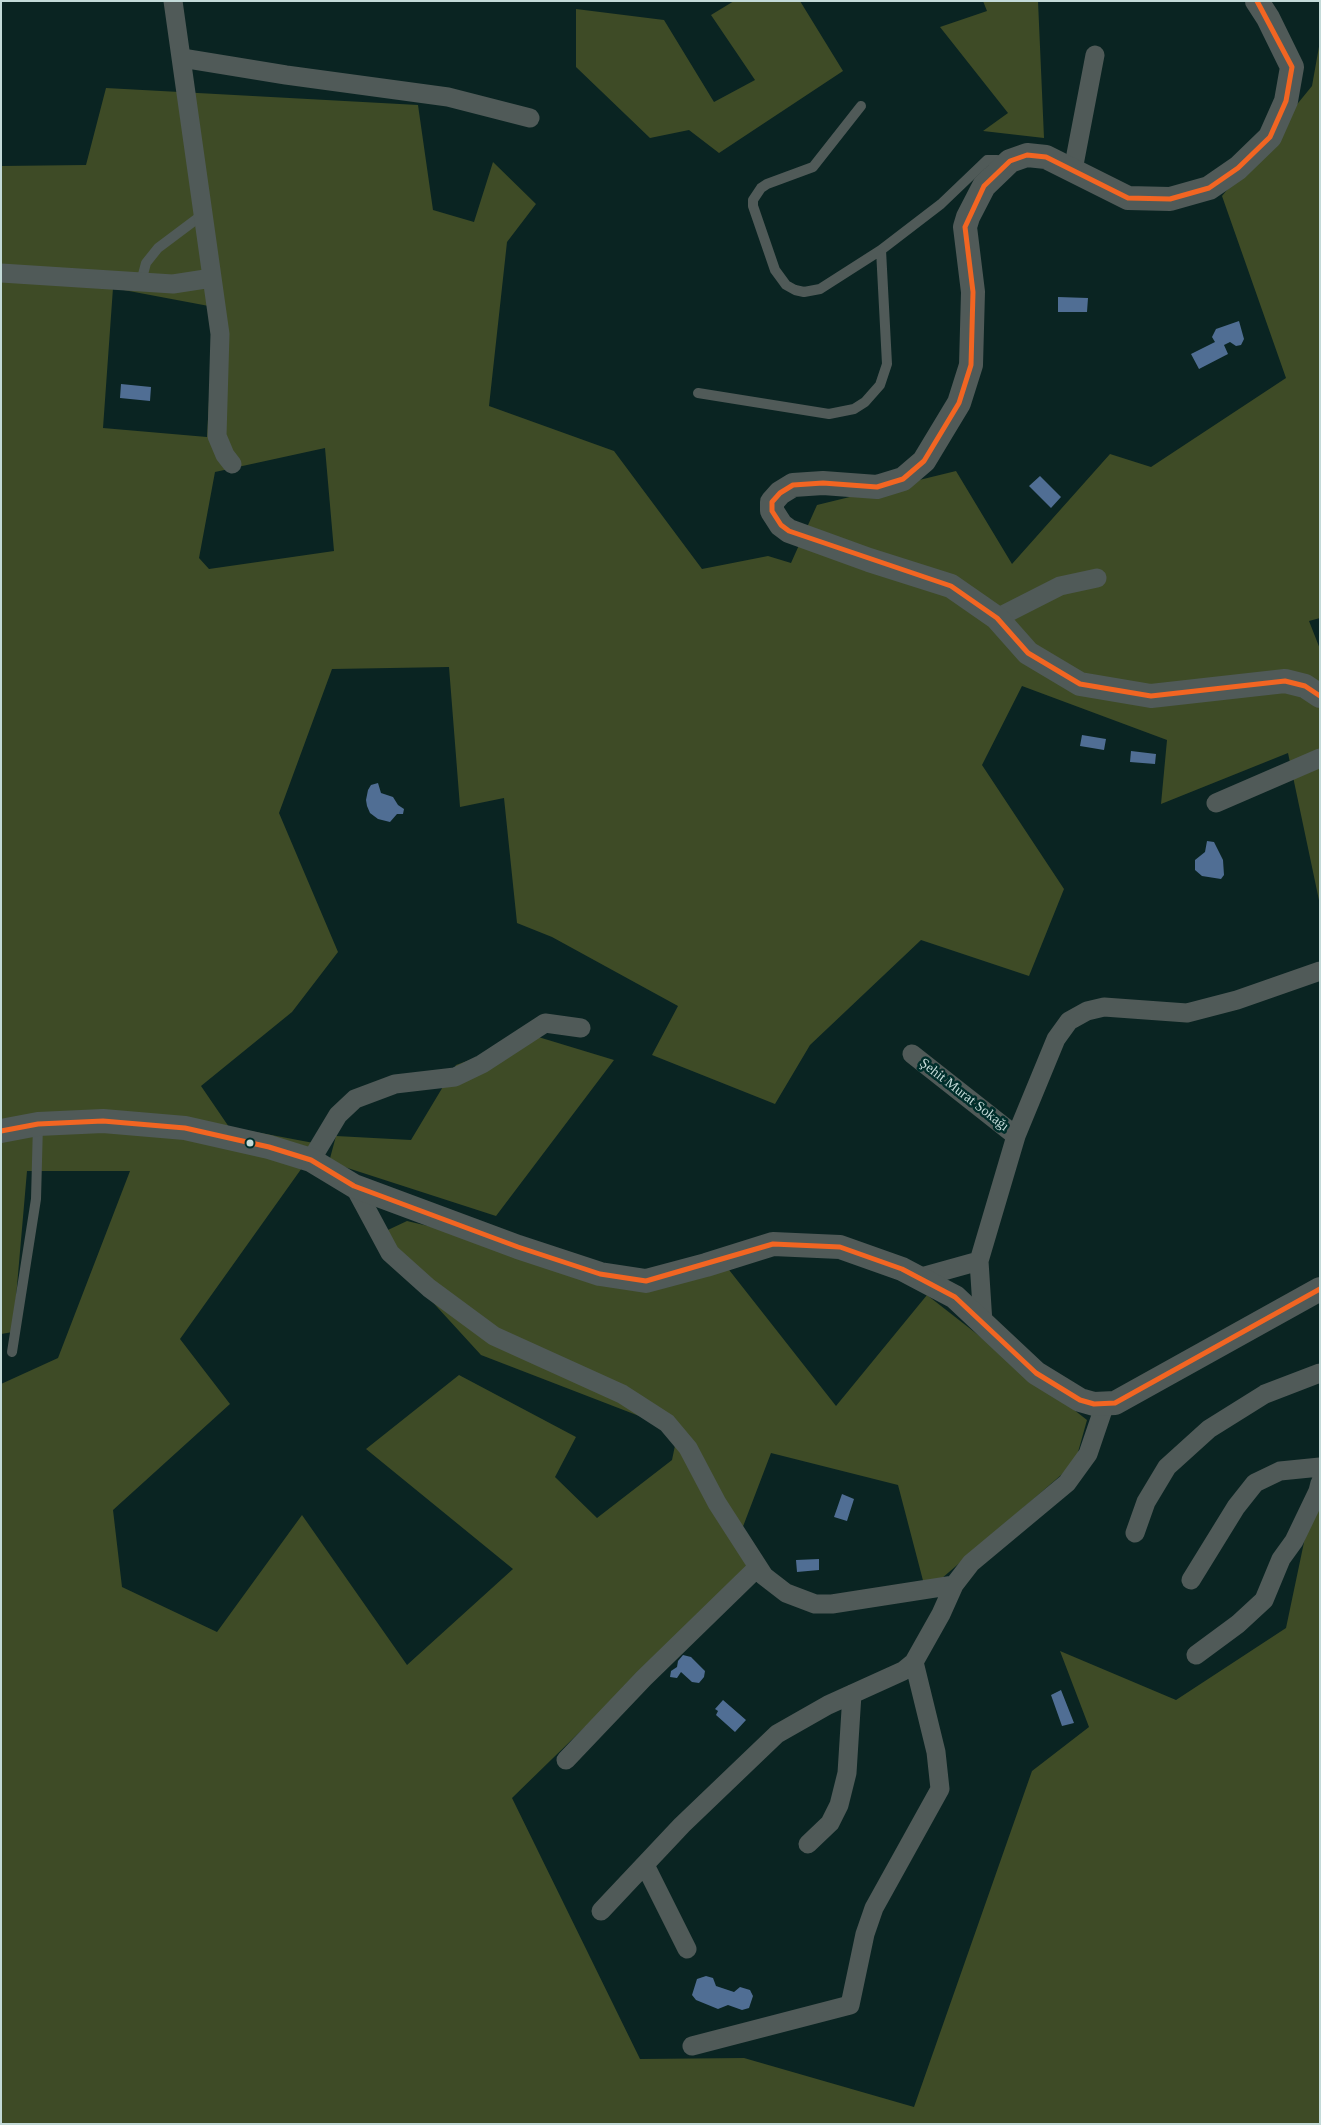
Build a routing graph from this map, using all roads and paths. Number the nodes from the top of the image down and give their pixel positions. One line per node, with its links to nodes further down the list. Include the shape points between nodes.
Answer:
1 (173, 1): 4 (street)
2 (1256, 1): 8 (street, via 1292,67 1286,101 1270,137 1238,168 1208,188 1170,199 1128,198)
3 (1095, 55): 8 (street)
4 (182, 58): 6 (street, via 432,95); 9 (street)
5 (861, 106): 10 (lane, via 813,168 761,188 753,206 775,270 786,285 795,290 820,289)
6 (530, 118)
7 (1004, 166): 8 (street, via 1017,157 1037,155 1046,156); 10 (lane, via 998,160 987,160 941,204); 17 (street, via 984,186 968,217 966,227 973,292 970,365 959,403 924,461 903,479 877,487 823,483 793,485 772,502 772,511 781,525 789,530 951,586)
8 (1073, 170)
9 (202, 215): 12 (street); 13 (lane, via 158,248 146,263)
10 (881, 250): 14 (lane, via 887,364 880,385 865,402 854,409 829,414)
11 (1, 273): 13 (street)
12 (212, 278): 13 (street, via 174,284); 15 (street, via 221,348 216,426 220,446)
13 (141, 282)
14 (698, 393)
15 (232, 464)
16 (1097, 578): 17 (street, via 1060,586)
17 (997, 618): 18 (street, via 1028,653 1080,684 1151,696 1285,682 1305,686)
18 (1320, 696)
19 (1320, 758): 20 (street)
20 (1216, 803)
21 (1320, 971): 26 (street, via 1237,1000 1187,1013 1104,1007 1087,1011 1069,1021 1056,1039)
22 (581, 1028): 27 (street, via 545,1023 482,1064 455,1077 394,1084 355,1099 338,1115)
23 (912, 1054): 26 (street, Şehit Murat Sokağı)
24 (38, 1124): 25 (street); 27 (street, via 103,1121 184,1128); 33 (lane, via 36,1199)
25 (1, 1131)
26 (1016, 1136): 29 (street)
27 (311, 1160): 28 (street)
28 (354, 1186): 30 (street, via 600,1274 646,1281 773,1244 840,1247); 39 (street, via 390,1253 479,1326 494,1336 622,1394 668,1423 688,1448 717,1503)
29 (980, 1261): 30 (street); 32 (street)
30 (918, 1278): 32 (street, via 955,1296)
31 (1320, 1289): 35 (street, via 1116,1403)
32 (984, 1323): 35 (street, via 1036,1373 1080,1400)
33 (12, 1352)
34 (1320, 1373): 38 (street, via 1265,1394 1209,1429 1167,1468 1146,1502)
35 (1105, 1404): 41 (street, via 1088,1454 1067,1483 971,1563)
36 (1320, 1467): 40 (street, via 1280,1471 1255,1483 1236,1506)
37 (1320, 1483): 42 (street, via 1264,1600)
38 (1136, 1533)
39 (758, 1567): 41 (street, via 786,1594 815,1604); 45 (street, via 644,1678)
40 (1191, 1580)
41 (954, 1585): 43 (street)
42 (1196, 1655)
43 (914, 1662): 44 (street, via 903,1671); 50 (street, via 936,1752 940,1789 874,1908 850,2005)
44 (852, 1694): 46 (street, via 847,1774 839,1805 830,1823); 47 (street, via 776,1734)
45 (566, 1760)
46 (808, 1844)
47 (645, 1864): 48 (street); 49 (street)
48 (601, 1911)
49 (687, 1949)
50 (692, 2046)

